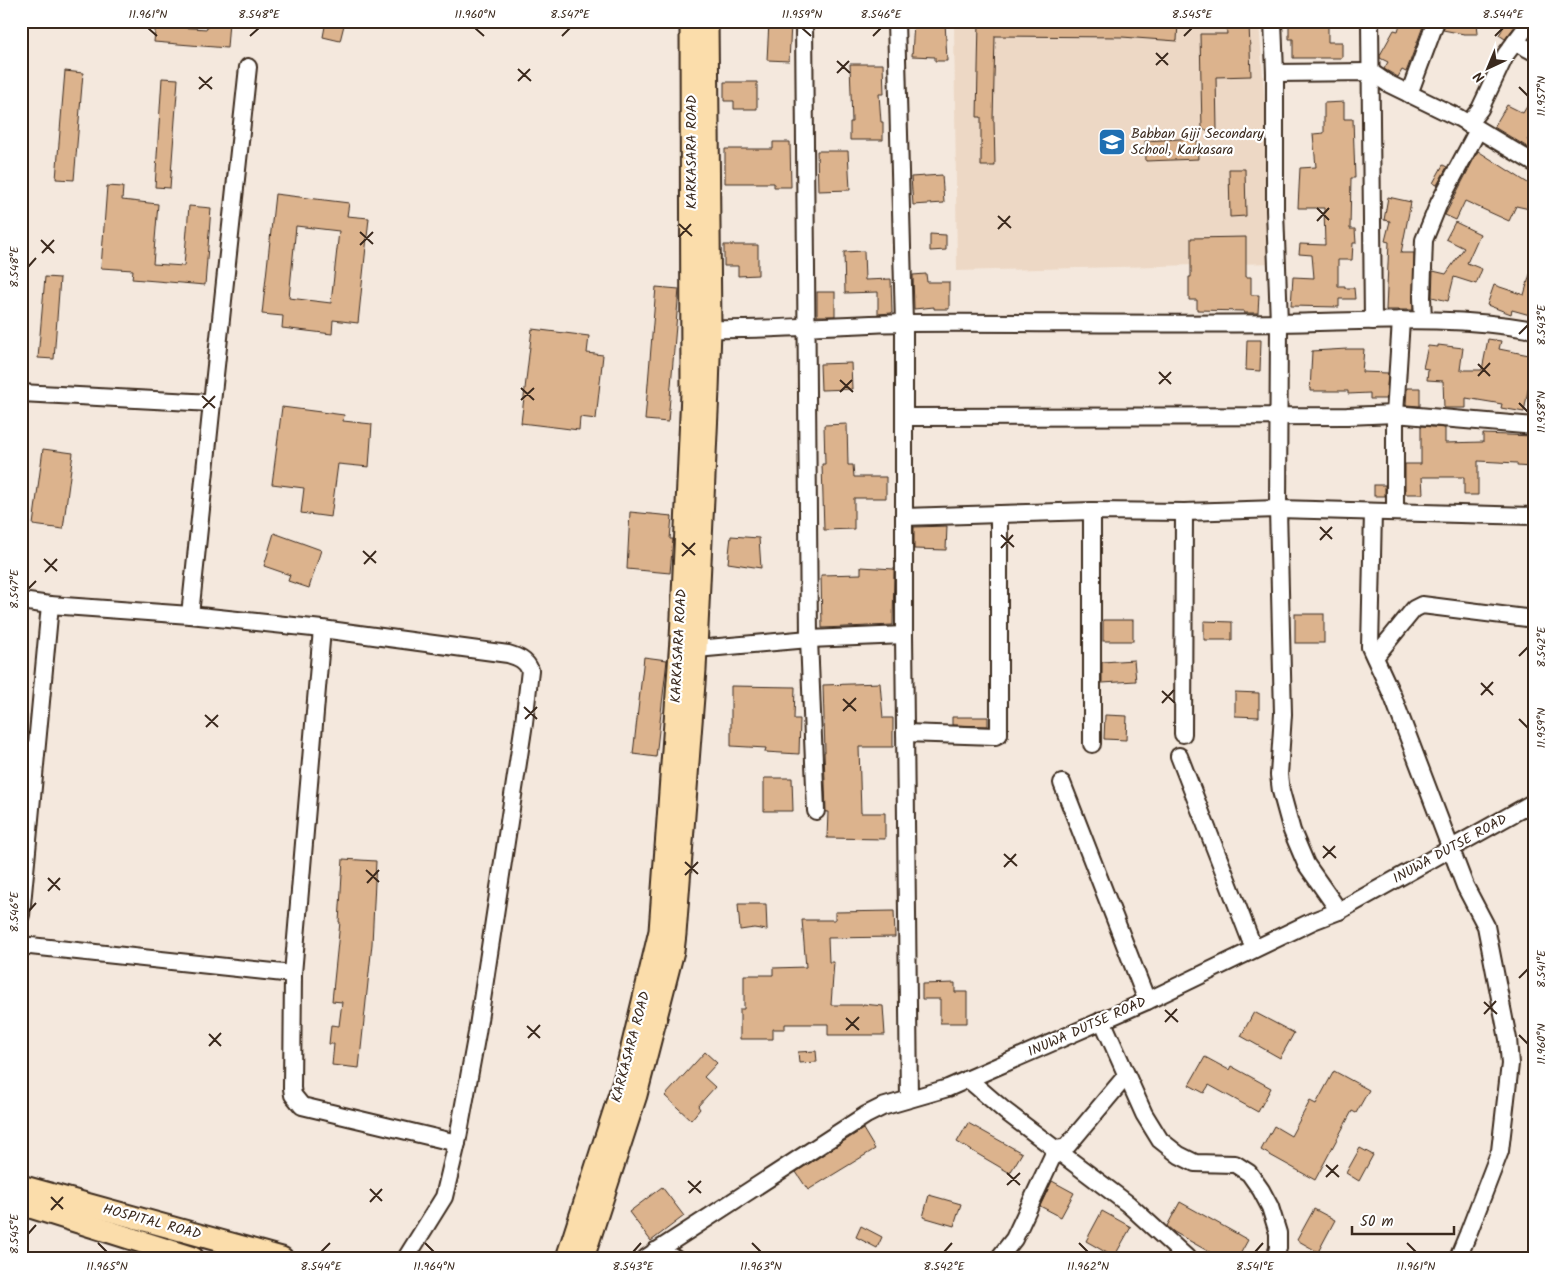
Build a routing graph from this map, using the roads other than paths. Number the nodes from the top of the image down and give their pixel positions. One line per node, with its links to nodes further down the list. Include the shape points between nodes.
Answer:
1 (691, 21): 23 (main road, KARKASARA ROAD)
2 (707, 21): 23 (main road, KARKASARA ROAD)
3 (804, 21): 22 (street)
4 (896, 21): 20 (street)
5 (1273, 21): 13 (street)
6 (1370, 21): 12 (street)
7 (1436, 21): 14 (street)
8 (1531, 21): 9 (street)
9 (1515, 42): 10 (street); 15 (street, via 1499,67)
10 (1534, 52)
11 (248, 67): 26 (street)
12 (1371, 72): 13 (street); 14 (street); 17 (street)
13 (1275, 73): 21 (street)
14 (1409, 94): 15 (street)
15 (1473, 127): 16 (street); 19 (street, via 1424,240)
16 (1534, 163)
17 (1373, 320): 18 (street); 21 (street)
18 (1401, 320): 19 (street); 27 (street)
19 (1423, 320): 24 (street, via 1503,324)
20 (904, 323): 21 (street); 22 (street); 29 (street)
21 (1279, 323): 28 (street)
22 (807, 326): 23 (street); 45 (street)
23 (702, 329): 46 (main road, KARKASARA ROAD, via 692,393)
24 (1534, 330)
25 (21, 393): 26 (street)
26 (212, 403): 41 (street)
27 (1395, 414): 28 (street); 30 (street); 35 (street)
28 (1280, 416): 29 (street); 31 (street)
29 (904, 417): 38 (street)
30 (1534, 426)
31 (1278, 509): 33 (street); 34 (street); 56 (street, via 1283,714 1280,783 1292,831 1306,864)
32 (1092, 511): 33 (street); 36 (street); 50 (street)
33 (1184, 512): 49 (street)
34 (1374, 512): 35 (street); 47 (street, via 1370,647)
35 (1395, 512): 37 (street)
36 (999, 514): 38 (street); 48 (street, via 999,734)
37 (1534, 516)
38 (904, 517): 44 (street)
39 (21, 601): 40 (street)
40 (50, 605): 41 (street); 57 (street)
41 (190, 615): 43 (street)
42 (1534, 619): 47 (street, via 1422,605 1414,609)
43 (322, 629): 60 (street); 66 (street, via 508,654 522,659 530,670 480,1014)
44 (904, 635): 45 (street); 48 (street)
45 (809, 639): 46 (street); 54 (street)
46 (688, 650): 74 (main road, KARKASARA ROAD, via 657,946 624,1081); 75 (main road, KARKASARA ROAD, via 673,950 636,1095)
47 (1375, 657): 55 (street, via 1394,697)
48 (905, 733): 65 (street)
49 (1183, 734)
50 (1092, 744)
51 (1179, 756): 59 (street)
52 (1062, 783): 61 (street)
53 (1534, 802): 55 (street, INUWA DUTSE ROAD)
54 (816, 811)
55 (1450, 848): 56 (street, INUWA DUTSE ROAD); 80 (street, via 1486,926 1510,1064 1500,1151)
56 (1339, 911): 59 (street, INUWA DUTSE ROAD)
57 (21, 915)
58 (21, 945): 60 (street)
59 (1254, 949): 61 (street, INUWA DUTSE ROAD)
60 (294, 974): 66 (street, via 292,1088 297,1101 302,1106)
61 (1147, 1001): 62 (street, INUWA DUTSE ROAD)
62 (1102, 1020): 63 (street); 64 (street, INUWA DUTSE ROAD)
63 (1126, 1076): 67 (street, via 1068,1145); 79 (street, via 1160,1140 1179,1155 1195,1163 1235,1164 1249,1173 1270,1207 1278,1233)
64 (968, 1078): 65 (street, INUWA DUTSE ROAD, via 948,1088); 67 (street)
65 (909, 1099): 70 (street, INUWA DUTSE ROAD, via 866,1115)
66 (457, 1143): 73 (street, via 444,1197)
67 (1056, 1149): 77 (street, via 1014,1239); 78 (street, via 1128,1204)
68 (21, 1186): 72 (main road, HOSPITAL ROAD)
69 (21, 1204): 71 (main road, HOSPITAL ROAD)
70 (650, 1255): 76 (street)
71 (193, 1258)
72 (282, 1258)
73 (406, 1258)
74 (567, 1258)
75 (583, 1258)
76 (674, 1258)
77 (999, 1258)
78 (1187, 1258)
79 (1275, 1258)
80 (1458, 1258)

